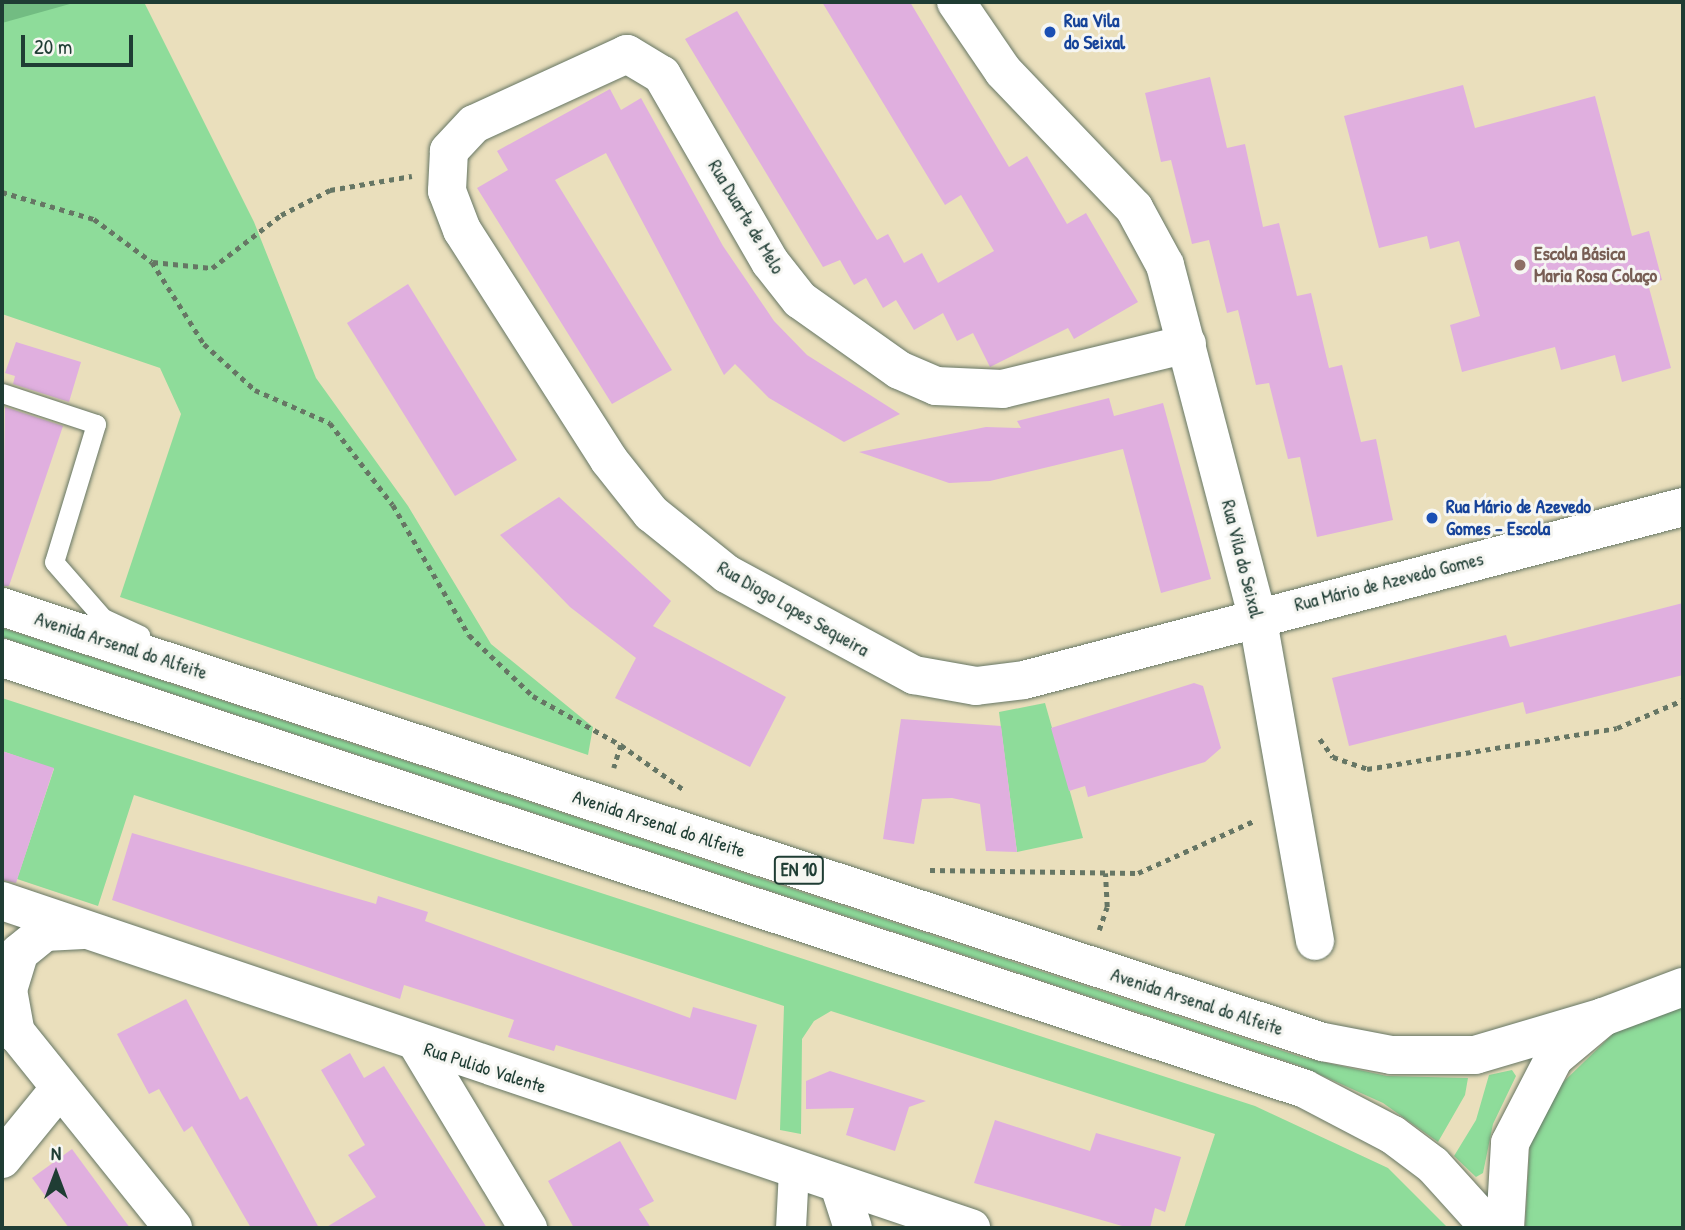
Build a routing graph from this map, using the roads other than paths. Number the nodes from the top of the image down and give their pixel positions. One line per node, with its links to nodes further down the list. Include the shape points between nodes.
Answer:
1 (956, 2): 3 (street, Rua Vila do Seixal, via 1003,71 1134,208 1165,265)
2 (535, 93): 3 (street, Rua Duarte de Melo, via 605,60 627,54 648,61 662,75 770,262 800,300 836,331 936,386 1003,389); 7 (street, Rua Diogo Lopes Sequeira, via 458,137 445,170 462,230 629,488 727,574 811,624 914,675 976,686 1024,680)
3 (1187, 344): 7 (street, Rua Vila do Seixal)
4 (2, 393): 9 (lane, via 96,424 54,562 78,590 103,618)
5 (1683, 507): 7 (street, Rua Mário de Azevedo Gomes)
6 (2, 607): 9 (street, Avenida Arsenal do Alfeite / EN 10)
7 (1257, 615): 12 (street, Rua Vila do Seixal)
8 (2, 658): 26 (street, EN 10, via 1305,1089 1393,1135 1443,1174)
9 (265, 694): 14 (street, Avenida Arsenal do Alfeite / EN 10, via 1357,1049 1475,1055)
10 (2, 901): 11 (street, Rua Pulido Valente)
11 (90, 930): 15 (street, via 45,932 19,953 8,990); 16 (street, Rua Pulido Valente)
12 (1315, 941)
13 (1683, 987): 14 (street, Avenida Arsenal do Alfeite)
14 (1603, 1017): 27 (street, via 1555,1058 1520,1112 1504,1174)
15 (9, 1024): 17 (street)
16 (418, 1045): 19 (street, Rua Pulido Valente); 22 (street)
17 (59, 1089): 18 (street); 21 (street)
18 (2, 1159)
19 (794, 1171): 20 (street, Rua Pulido Valente); 23 (street)
20 (839, 1185): 24 (street); 25 (street, Rua Pulido Valente)
21 (173, 1228)
22 (528, 1228)
23 (791, 1228)
24 (853, 1228)
25 (971, 1228)
26 (1490, 1228)
27 (1505, 1228)

